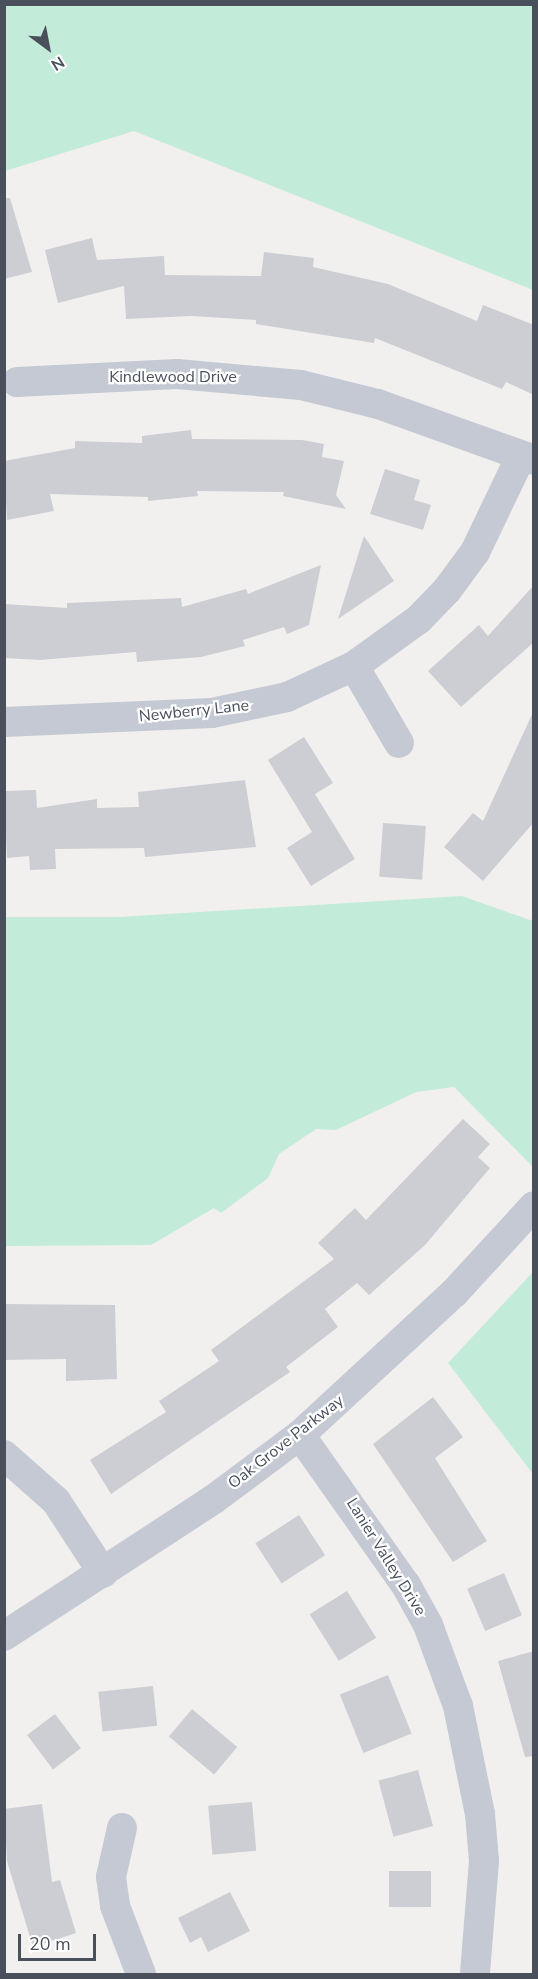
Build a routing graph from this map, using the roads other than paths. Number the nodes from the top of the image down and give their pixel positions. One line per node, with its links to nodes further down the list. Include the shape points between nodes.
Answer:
1 (17, 382): 2 (street, Kindlewood Drive, via 177,374 246,377 339,393)
2 (527, 458): 3 (street, Newberry Lane, via 475,552 447,590 419,619)
3 (354, 666): 4 (street, Newberry Lane, via 287,697 212,713); 5 (street)
4 (4, 722)
5 (399, 743)
6 (534, 1206): 7 (street, Oak Grove Parkway, via 454,1293)
7 (300, 1435): 9 (street, Oak Grove Parkway); 13 (street, Lanier Valley Drive, via 406,1585 428,1625 458,1706 480,1814 484,1861)
8 (4, 1455): 9 (street, via 56,1501)
9 (103, 1573): 10 (street, Oak Grove Parkway)
10 (4, 1636)
11 (122, 1828): 12 (street, via 111,1877 115,1906)
12 (141, 1974)
13 (476, 1974)

